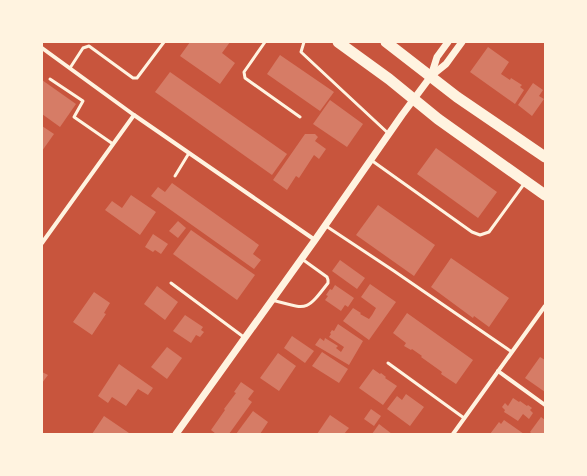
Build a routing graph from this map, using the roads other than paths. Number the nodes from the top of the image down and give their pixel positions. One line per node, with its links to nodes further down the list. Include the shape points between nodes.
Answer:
1 (164, 42): 9 (lane, via 137,78 133,78 89,46 83,48)
2 (265, 42): 14 (lane, via 244,72 245,78)
3 (304, 42): 15 (lane, via 301,52)
4 (338, 42): 12 (highway)
5 (386, 42): 10 (highway)
6 (448, 42): 10 (street, via 437,57)
7 (462, 42): 10 (street, via 446,64)
8 (42, 48): 9 (street)
9 (70, 68): 13 (street)
10 (431, 76): 12 (street); 18 (highway, via 487,119)
11 (50, 79): 16 (lane, via 83,101 74,117)
12 (414, 99): 15 (street); 21 (highway)
13 (134, 115): 16 (street); 17 (street)
14 (300, 117)
15 (389, 134): 19 (street)
16 (113, 144): 25 (street)
17 (189, 153): 20 (lane); 24 (street)
18 (545, 157)
19 (371, 160): 21 (lane, via 472,232 480,235 489,232); 23 (street)
20 (175, 176)
21 (526, 182): 22 (highway)
22 (545, 195)
23 (325, 225): 24 (street); 31 (lane)
24 (315, 240): 26 (street)
25 (42, 243)
26 (301, 259): 28 (street); 28 (lane, via 327,277 328,283 308,306)
27 (171, 283): 30 (lane)
28 (272, 300): 30 (street)
29 (545, 306): 31 (street)
30 (245, 338): 36 (street)
31 (512, 352): 33 (street)
32 (388, 363): 35 (lane)
33 (498, 370): 34 (street); 35 (street)
34 (545, 404)
35 (464, 418): 37 (street)
36 (176, 434)
37 (453, 434)

